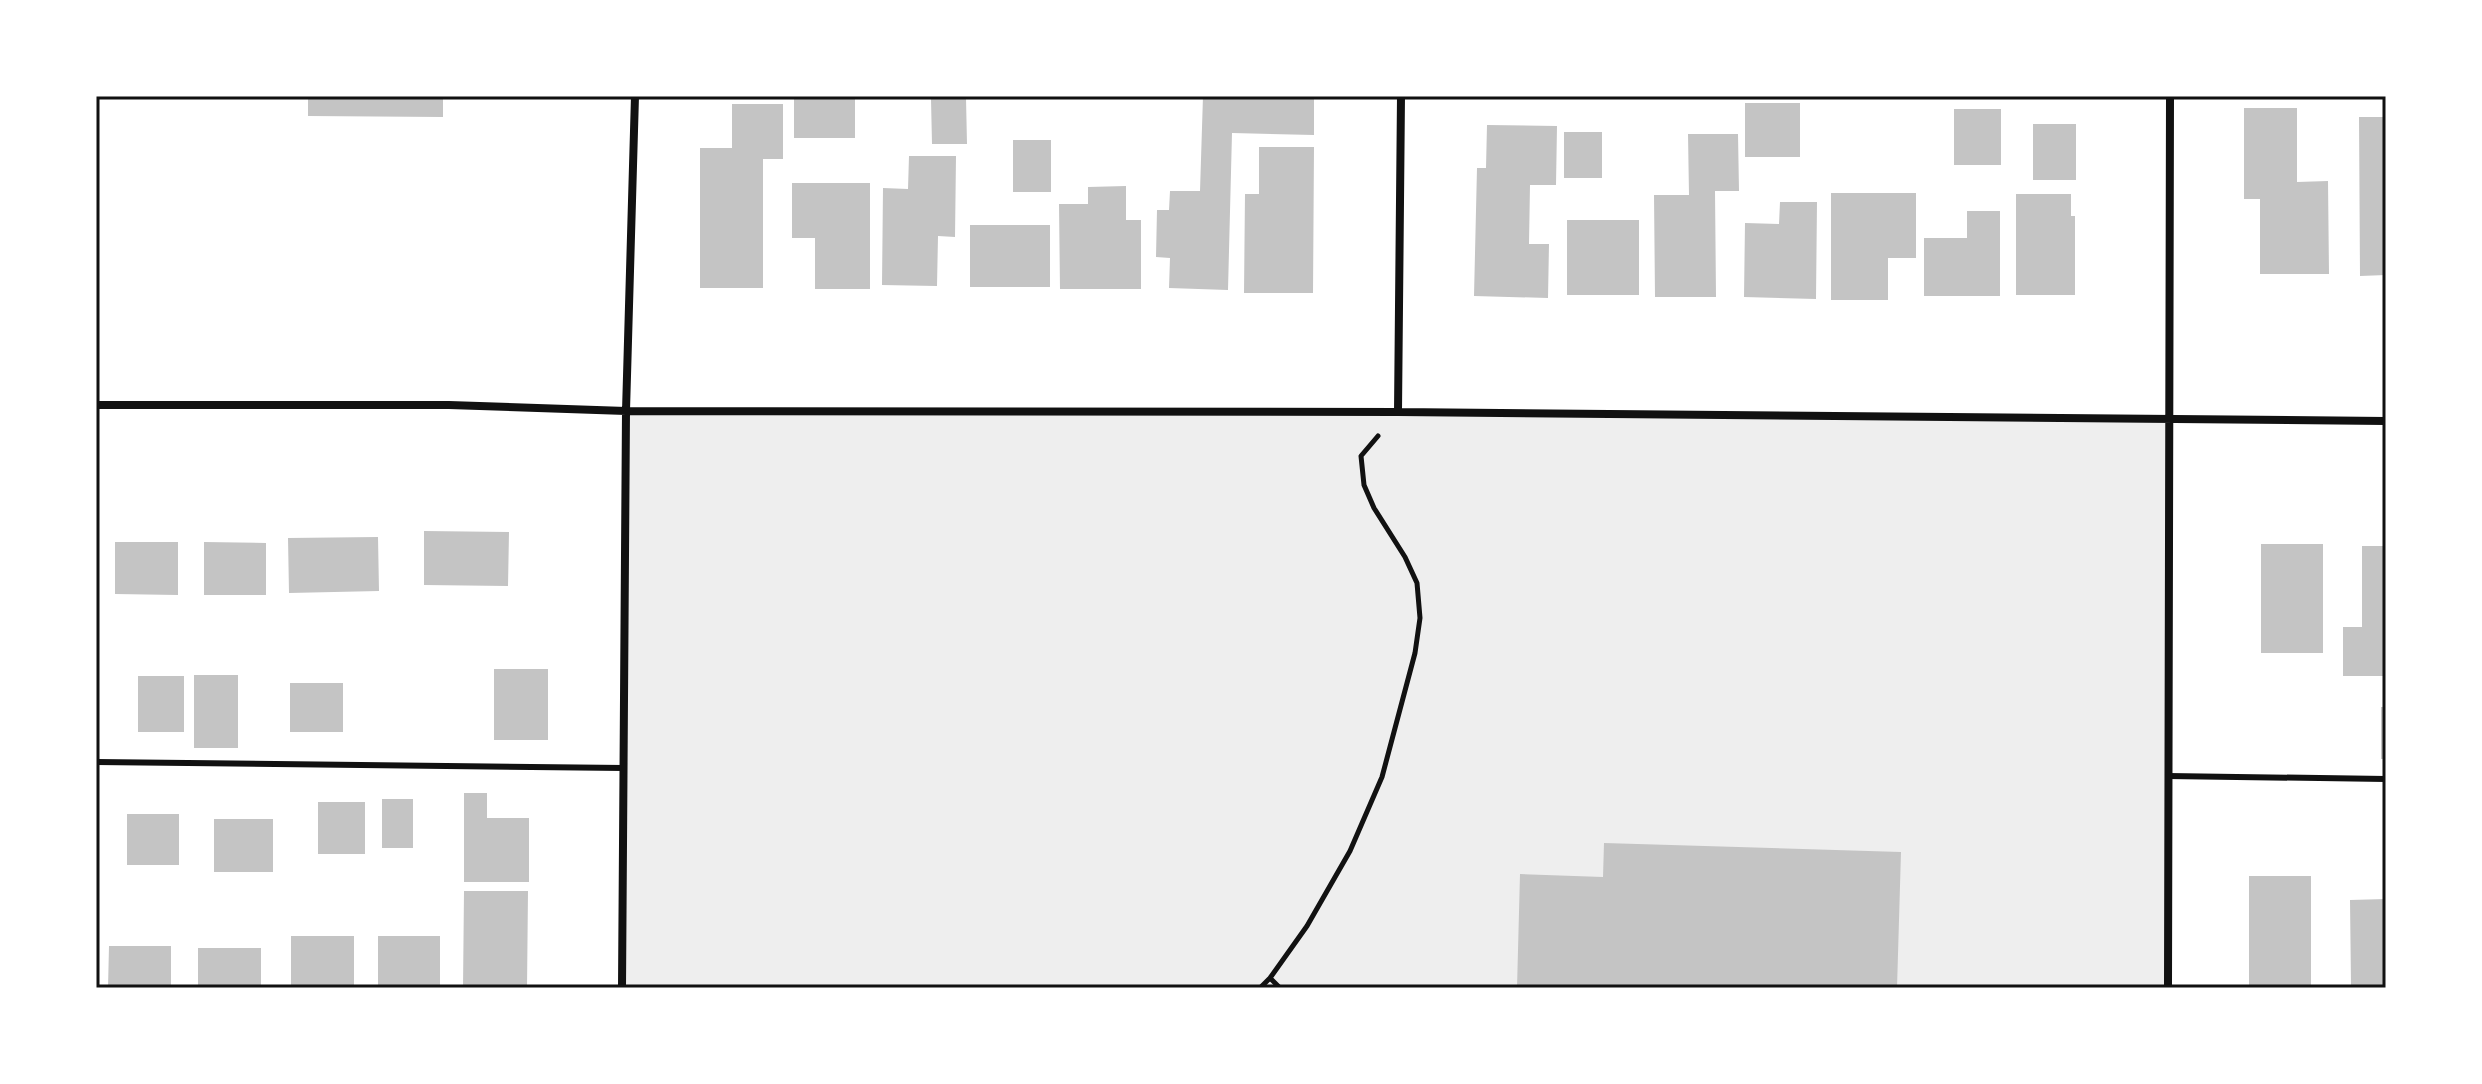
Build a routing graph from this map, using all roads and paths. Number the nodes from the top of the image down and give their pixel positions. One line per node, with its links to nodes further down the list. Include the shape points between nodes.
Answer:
1 (635, 96): 5 (street)
2 (1401, 96): 6 (street)
3 (2170, 96): 7 (street)
4 (96, 405): 5 (street)
5 (626, 411): 6 (street); 10 (street)
6 (1398, 412): 7 (street); 13 (path, via 1361,456 1364,485 1374,508 1417,583 1420,618 1412,667 1382,777 1350,851)
7 (2169, 419): 8 (street); 11 (street)
8 (2386, 421)
9 (96, 762): 10 (lane)
10 (624, 768): 14 (street)
11 (2168, 776): 12 (lane); 17 (street)
12 (2386, 779)
13 (1270, 978): 15 (path); 16 (path)
14 (622, 988)
15 (1260, 988)
16 (1280, 988)
17 (2168, 988)

